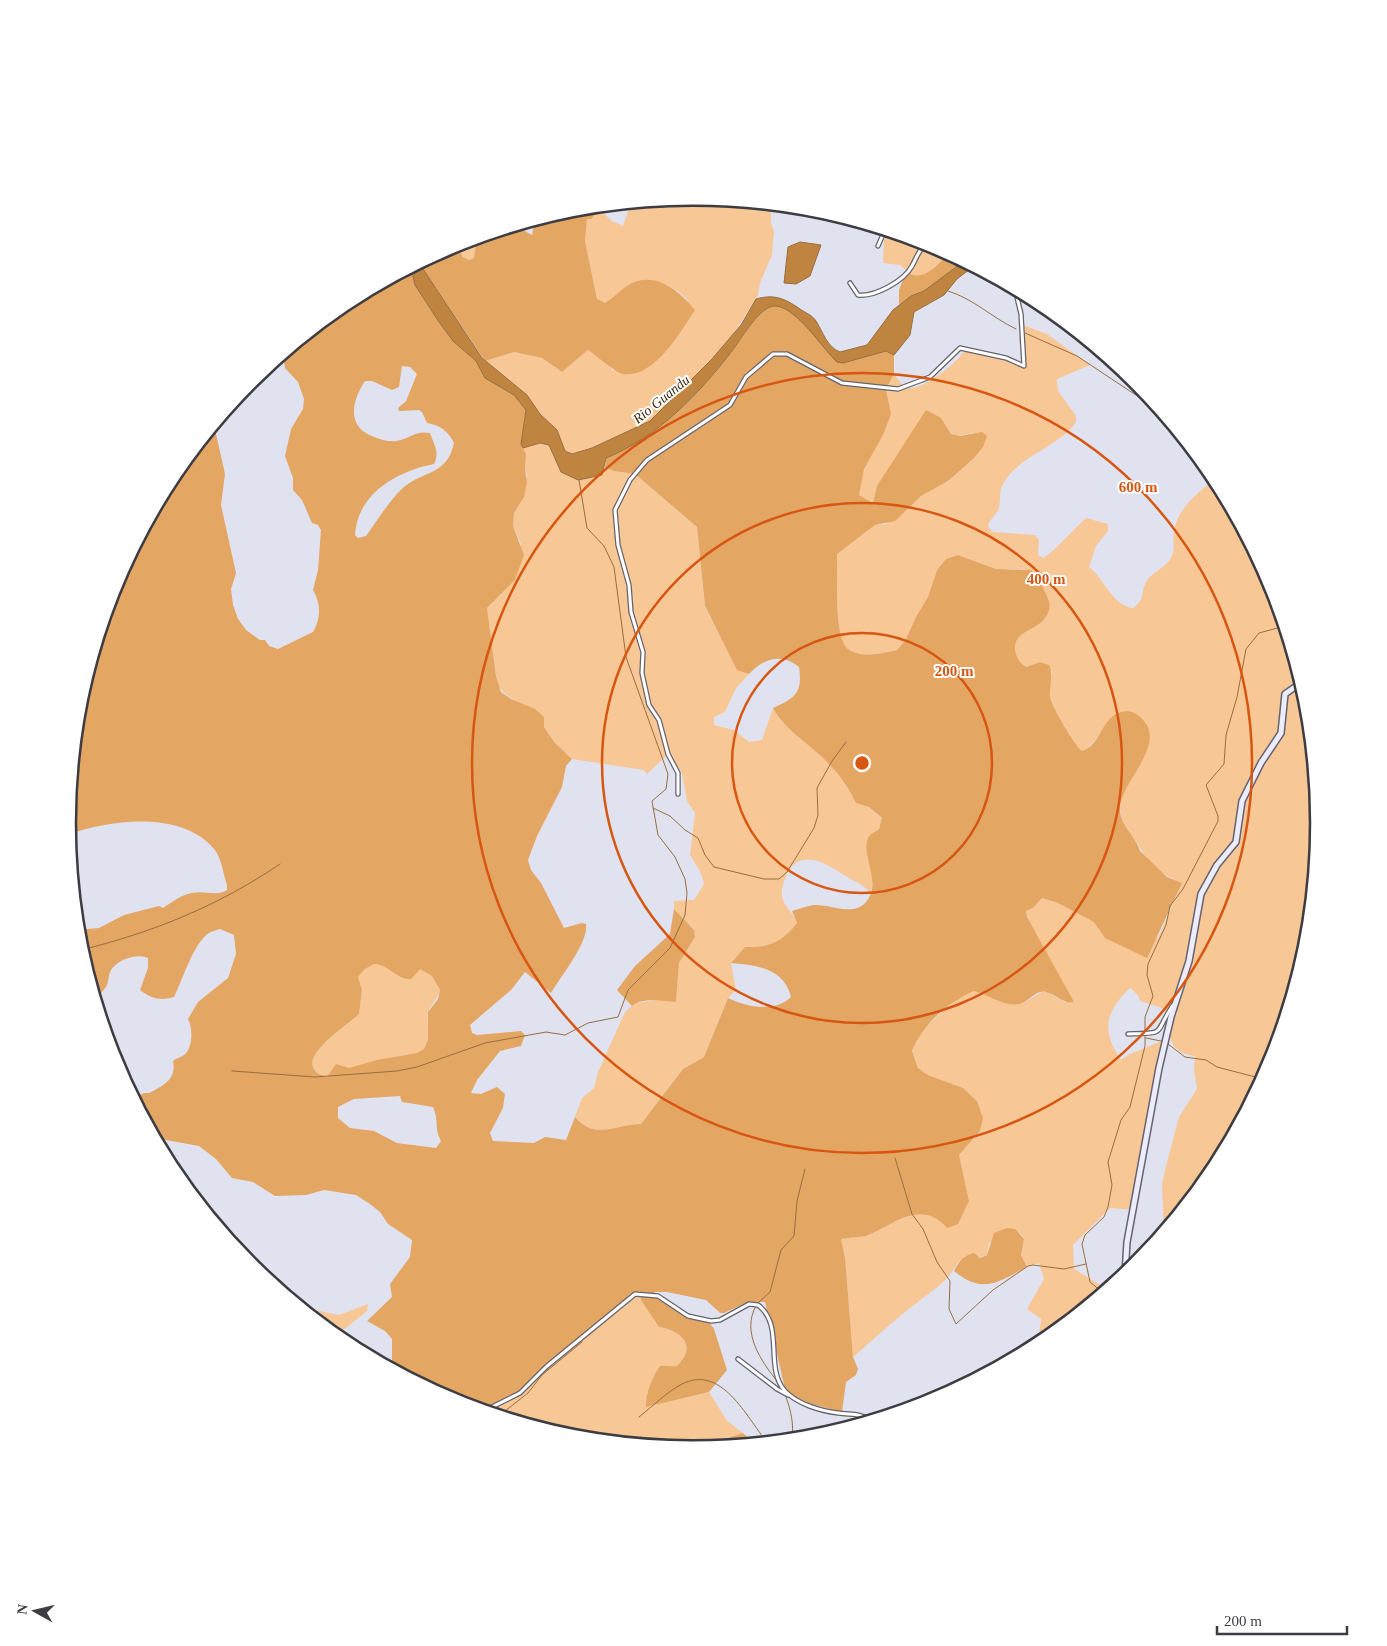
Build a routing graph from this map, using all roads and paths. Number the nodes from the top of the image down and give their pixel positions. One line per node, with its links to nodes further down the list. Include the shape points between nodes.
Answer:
1 (882, 236): 2 (street)
2 (878, 246)
3 (920, 250): 4 (street, via 912,268 870,295 858,295)
4 (850, 284)
5 (1017, 298): 7 (street, via 1024,366 1006,358 960,348 930,377 896,389 842,383 787,354 773,354 746,377 730,405 650,458 630,480 615,510 618,545 629,585 631,612 643,652 642,673 649,705 659,720 668,754 678,773)
6 (1295, 687): 8 (main road, via 1285,694 1281,733 1242,800 1236,842 1204,885 1189,961)
7 (678, 794)
8 (1175, 1002): 9 (street, via 1158,1032); 10 (main road, via 1158,1068)
9 (1128, 1034)
10 (1126, 1263)
11 (738, 1359): 12 (street)
12 (794, 1398): 13 (street, via 784,1390 779,1380 771,1324 758,1305 749,1304 720,1320 711,1321 688,1316 658,1296 643,1293 632,1295 516,1396); 14 (street, via 820,1409)
13 (493, 1406)
14 (863, 1416)

